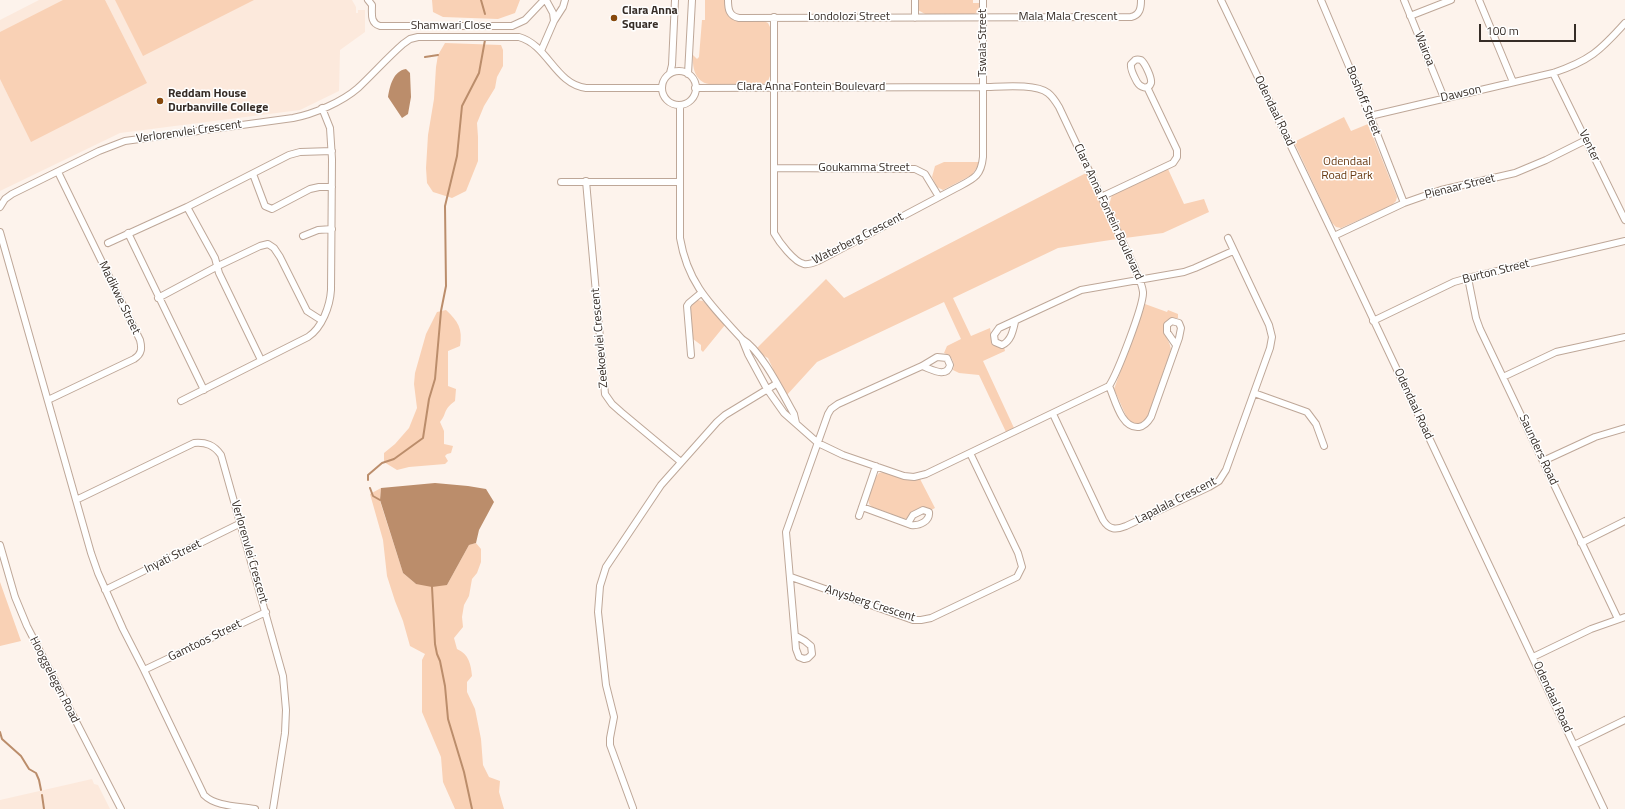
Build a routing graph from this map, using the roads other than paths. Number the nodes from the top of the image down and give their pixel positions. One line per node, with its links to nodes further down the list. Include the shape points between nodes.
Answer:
1 (368, 0): 2 (street, Shamwari Close, via 372,5 373,20 380,26 512,26 533,14)
2 (545, 0): 19 (street)
3 (565, 0): 19 (street)
4 (675, 0): 23 (street)
5 (692, 0): 24 (street)
6 (728, 0): 16 (street, Londolozi Street, via 729,10 737,17)
7 (915, 0): 17 (street)
8 (983, 0): 18 (street, Tswala Street)
9 (1141, 0): 18 (street, Mala Mala Crescent, via 1139,11 1130,17)
10 (1221, 0): 54 (street, Odendaal Road)
11 (1321, 0): 34 (street, Boshoff Street)
12 (1404, 0): 15 (street, Wairoa)
13 (1452, 0): 15 (street)
14 (1479, 0): 25 (street)
15 (1410, 16): 31 (street, Wairoa)
16 (774, 17): 17 (street, Londolozi Street); 26 (street, Waterberg Crescent)
17 (915, 18): 18 (street, Londolozi Street)
18 (983, 18): 27 (street, Tswala Street)
19 (554, 21): 21 (street)
20 (1625, 22): 22 (street, Dawson, via 1595,54 1573,66)
21 (541, 51): 29 (street, Verlorenvlei Crescent, via 566,79 576,86); 33 (street, Verlorenvlei Crescent, via 528,40 514,36 414,38 402,44 357,88)
22 (1553, 72): 25 (street, Dawson); 35 (street, Venter)
23 (670, 73): 24 (street, via 679,71); 29 (street, via 664,79)
24 (688, 74): 30 (street, via 694,80)
25 (1513, 82): 31 (street, Dawson)
26 (774, 87): 27 (street, Clara Anna Fontein Boulevard); 30 (street, Clara Anna Fontein Boulevard); 37 (street, Waterberg Crescent)
27 (983, 87): 44 (street, Waterberg Crescent, via 981,168 976,177); 45 (street, Clara Anna Fontein Boulevard, via 1027,87 1047,92 1058,106)
28 (1147, 87): 28 (street, via 1139,85 1131,68 1135,60 1143,62 1151,79 1151,84); 45 (street, via 1177,150 1176,159 1173,163)
29 (662, 88): 32 (street, via 665,99)
30 (696, 88): 32 (street, via 691,100)
31 (1444, 98): 34 (street, Dawson)
32 (680, 105): 42 (street)
33 (322, 108): 36 (street, via 330,128); 38 (street, Verlorenvlei Crescent, via 293,118 126,141 99,151)
34 (1370, 116): 46 (street, Boshoff Street)
35 (1586, 140): 46 (street, Pienaar Street, via 1516,173 1441,190); 49 (street, Venter)
36 (332, 151): 39 (street, via 289,155); 43 (street)
37 (774, 168): 44 (street, Goukamma Street, via 914,168 925,174); 44 (street, Waterberg Crescent, via 774,233 802,263 810,264 820,260)
38 (58, 172): 47 (street, Verlorenvlei Crescent, via 12,194); 79 (street, Madikwe Street, via 142,348 134,358)
39 (253, 174): 43 (street, via 265,206 269,209 310,189); 48 (street)
40 (561, 182): 41 (street)
41 (586, 182): 42 (street); 88 (street, Zeekoevlei Crescent, via 605,394 612,404)
42 (679, 182): 62 (street, via 679,231 682,255)
43 (332, 187): 50 (street)
44 (939, 197)
45 (1101, 197): 61 (street, Clara Anna Fontein Boulevard)
46 (1404, 203): 54 (street, Pienaar Street)
47 (0, 207)
48 (187, 207): 52 (street); 59 (street)
49 (1625, 218)
50 (332, 229): 53 (street, via 318,230); 64 (street, via 331,297)
51 (0, 232): 79 (street)
52 (128, 233): 57 (street); 63 (street)
53 (303, 236)
54 (1334, 236): 65 (street, Odendaal Road)
55 (1228, 238): 58 (street, Lapalala Crescent)
56 (1625, 241): 60 (street, Burton Street)
57 (108, 243)
58 (1233, 250): 61 (street, via 1195,268); 78 (street, Lapalala Crescent, via 1271,332 1270,348)
59 (218, 266): 63 (street); 64 (street, via 264,244 272,246 308,312); 71 (street, via 219,273)
60 (1468, 278): 65 (street, Burton Street, via 1454,282); 73 (street, Saunders Road, via 1476,318)
61 (1140, 280): 66 (street, via 1081,290); 75 (street, Clara Anna Fontein Boulevard, via 1143,291 1141,306 1116,375)
62 (701, 293): 68 (street); 70 (street, via 687,306)
63 (158, 298): 77 (street)
64 (321, 320): 71 (street, via 315,332)
65 (1373, 321): 104 (street, Odendaal Road)
66 (1014, 322)
67 (1625, 337): 73 (street, via 1556,352)
68 (742, 339): 74 (street, via 760,356); 76 (street)
69 (1176, 345): 75 (street, via 1150,417 1145,424 1137,427 1128,424)
70 (691, 355)
71 (261, 360): 77 (street)
72 (922, 366): 84 (street, via 838,404 828,414)
73 (1503, 377): 87 (street, Saunders Road)
74 (776, 384): 76 (street); 82 (street, via 794,414)
75 (1109, 386): 81 (street)
76 (767, 389): 82 (street, via 789,419); 88 (street, via 725,415)
77 (204, 390): 80 (street)
78 (1254, 393): 81 (street, Lapalala Crescent, via 1226,470 1219,481 1118,529 1108,527 1103,520); 85 (street, via 1307,412 1316,424)
79 (48, 400): 90 (street)
80 (182, 401)
81 (1053, 414): 86 (street)
82 (796, 423): 84 (street)
83 (1625, 428): 87 (street, via 1595,437)
84 (818, 443): 89 (street); 98 (street, via 787,529)
85 (1324, 446)
86 (970, 453): 89 (street, via 914,477); 98 (street, Anysberg Crescent, via 1020,557 1022,567 1017,577 931,618 921,620 912,620)
87 (1543, 461): 96 (street, Saunders Road)
88 (681, 462): 108 (street, via 661,485 617,549 606,567 598,596 606,685 614,717 610,745)
89 (876, 466): 91 (street)
90 (76, 500): 95 (street, Verlorenvlei Crescent, via 188,445 204,443 214,447 221,454); 99 (street)
91 (862, 507): 92 (street); 94 (street)
92 (859, 516)
93 (1625, 521): 96 (street)
94 (908, 523)
95 (241, 524): 99 (street, Inyati Street); 100 (street, Verlorenvlei Crescent)
96 (1581, 543): 102 (street, Saunders Road)
97 (0, 545): 109 (street, Hooggelegen Road, via 26,626)
98 (790, 577): 103 (street)
99 (105, 590): 105 (street)
100 (266, 612): 105 (street, Gamtoos Street); 111 (street, Verlorenvlei Crescent, via 283,676 286,710 285,733)
101 (1625, 617): 102 (street)
102 (1618, 619): 104 (street)
103 (796, 636)
104 (1533, 657): 107 (street, Odendaal Road)
105 (144, 670): 110 (street, via 204,795 219,803)
106 (1625, 720): 107 (street)
107 (1574, 745): 112 (street, Odendaal Road)
108 (633, 808)
109 (120, 809)
110 (255, 809)
111 (273, 809)
112 (1604, 809)

